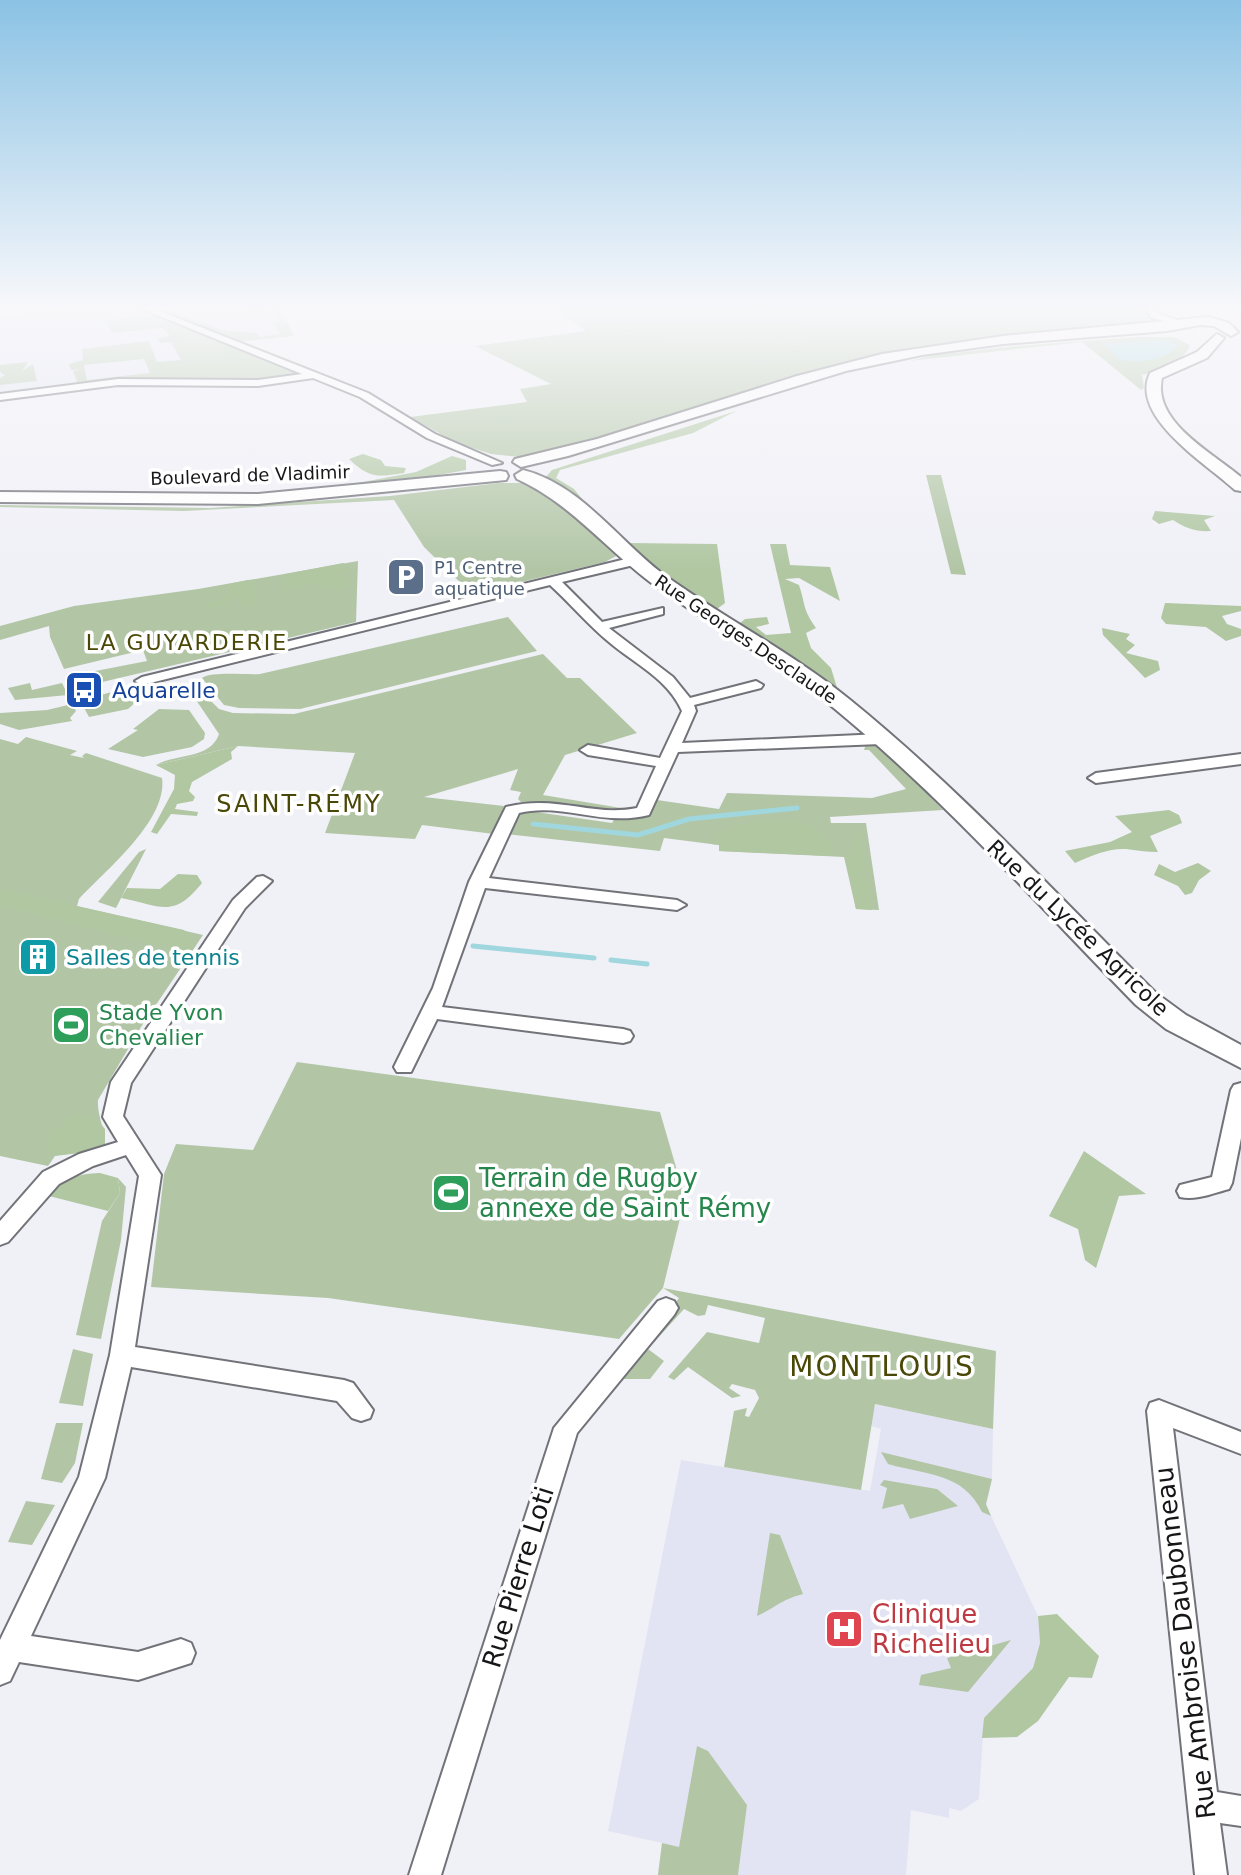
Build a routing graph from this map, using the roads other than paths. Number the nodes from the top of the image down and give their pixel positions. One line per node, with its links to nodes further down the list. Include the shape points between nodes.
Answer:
1 (365, 396): 5 (street)
2 (759, 396): 4 (street)
3 (1153, 396): 6 (street, via 1171,426)
4 (524, 468): 5 (street, Boulevard de Vladimir); 8 (street, Rue Georges Desclaude, via 560,493)
5 (495, 469): 7 (street, Boulevard de Vladimir, via 418,484 233,500)
6 (1241, 486)
7 (0, 497)
8 (634, 561): 9 (street); 15 (street, Rue Georges Desclaude, via 840,702)
9 (553, 581): 11 (street); 12 (street)
10 (658, 611): 11 (street)
11 (601, 626): 14 (street, via 656,669)
12 (142, 681)
13 (756, 685): 14 (street)
14 (686, 703): 17 (street, via 689,711)
15 (881, 739): 17 (street); 20 (street, Rue Georges Desclaude)
16 (588, 750): 17 (street)
17 (667, 755): 22 (street, via 643,812 614,817 535,806 512,810)
18 (1241, 759): 19 (street)
19 (1096, 778)
20 (962, 814): 26 (street, Rue du Lycée Agricole, via 1146,999)
21 (263, 881): 29 (street, via 239,904 121,1082 113,1117)
22 (478, 882): 23 (street); 24 (street)
23 (677, 905)
24 (430, 1012): 25 (street); 27 (street)
25 (623, 1036)
26 (1241, 1058)
27 (404, 1067)
28 (1241, 1090): 30 (street, via 1221,1183)
29 (129, 1146): 31 (street, via 51,1178); 33 (street, via 150,1175)
30 (1188, 1191)
31 (0, 1236)
32 (666, 1308): 40 (street, Rue Pierre Loti, via 566,1428)
33 (122, 1355): 34 (street, via 344,1391); 37 (street, via 92,1478)
34 (361, 1410)
35 (1241, 1443): 38 (street, Rue Ambroise Daubonneau, via 1159,1411)
36 (181, 1653): 37 (street, via 138,1666)
37 (6, 1659)
38 (1205, 1806): 39 (street); 41 (street, Rue Ambroise Daubonneau)
39 (1241, 1811)
40 (425, 1875)
41 (1211, 1875)

